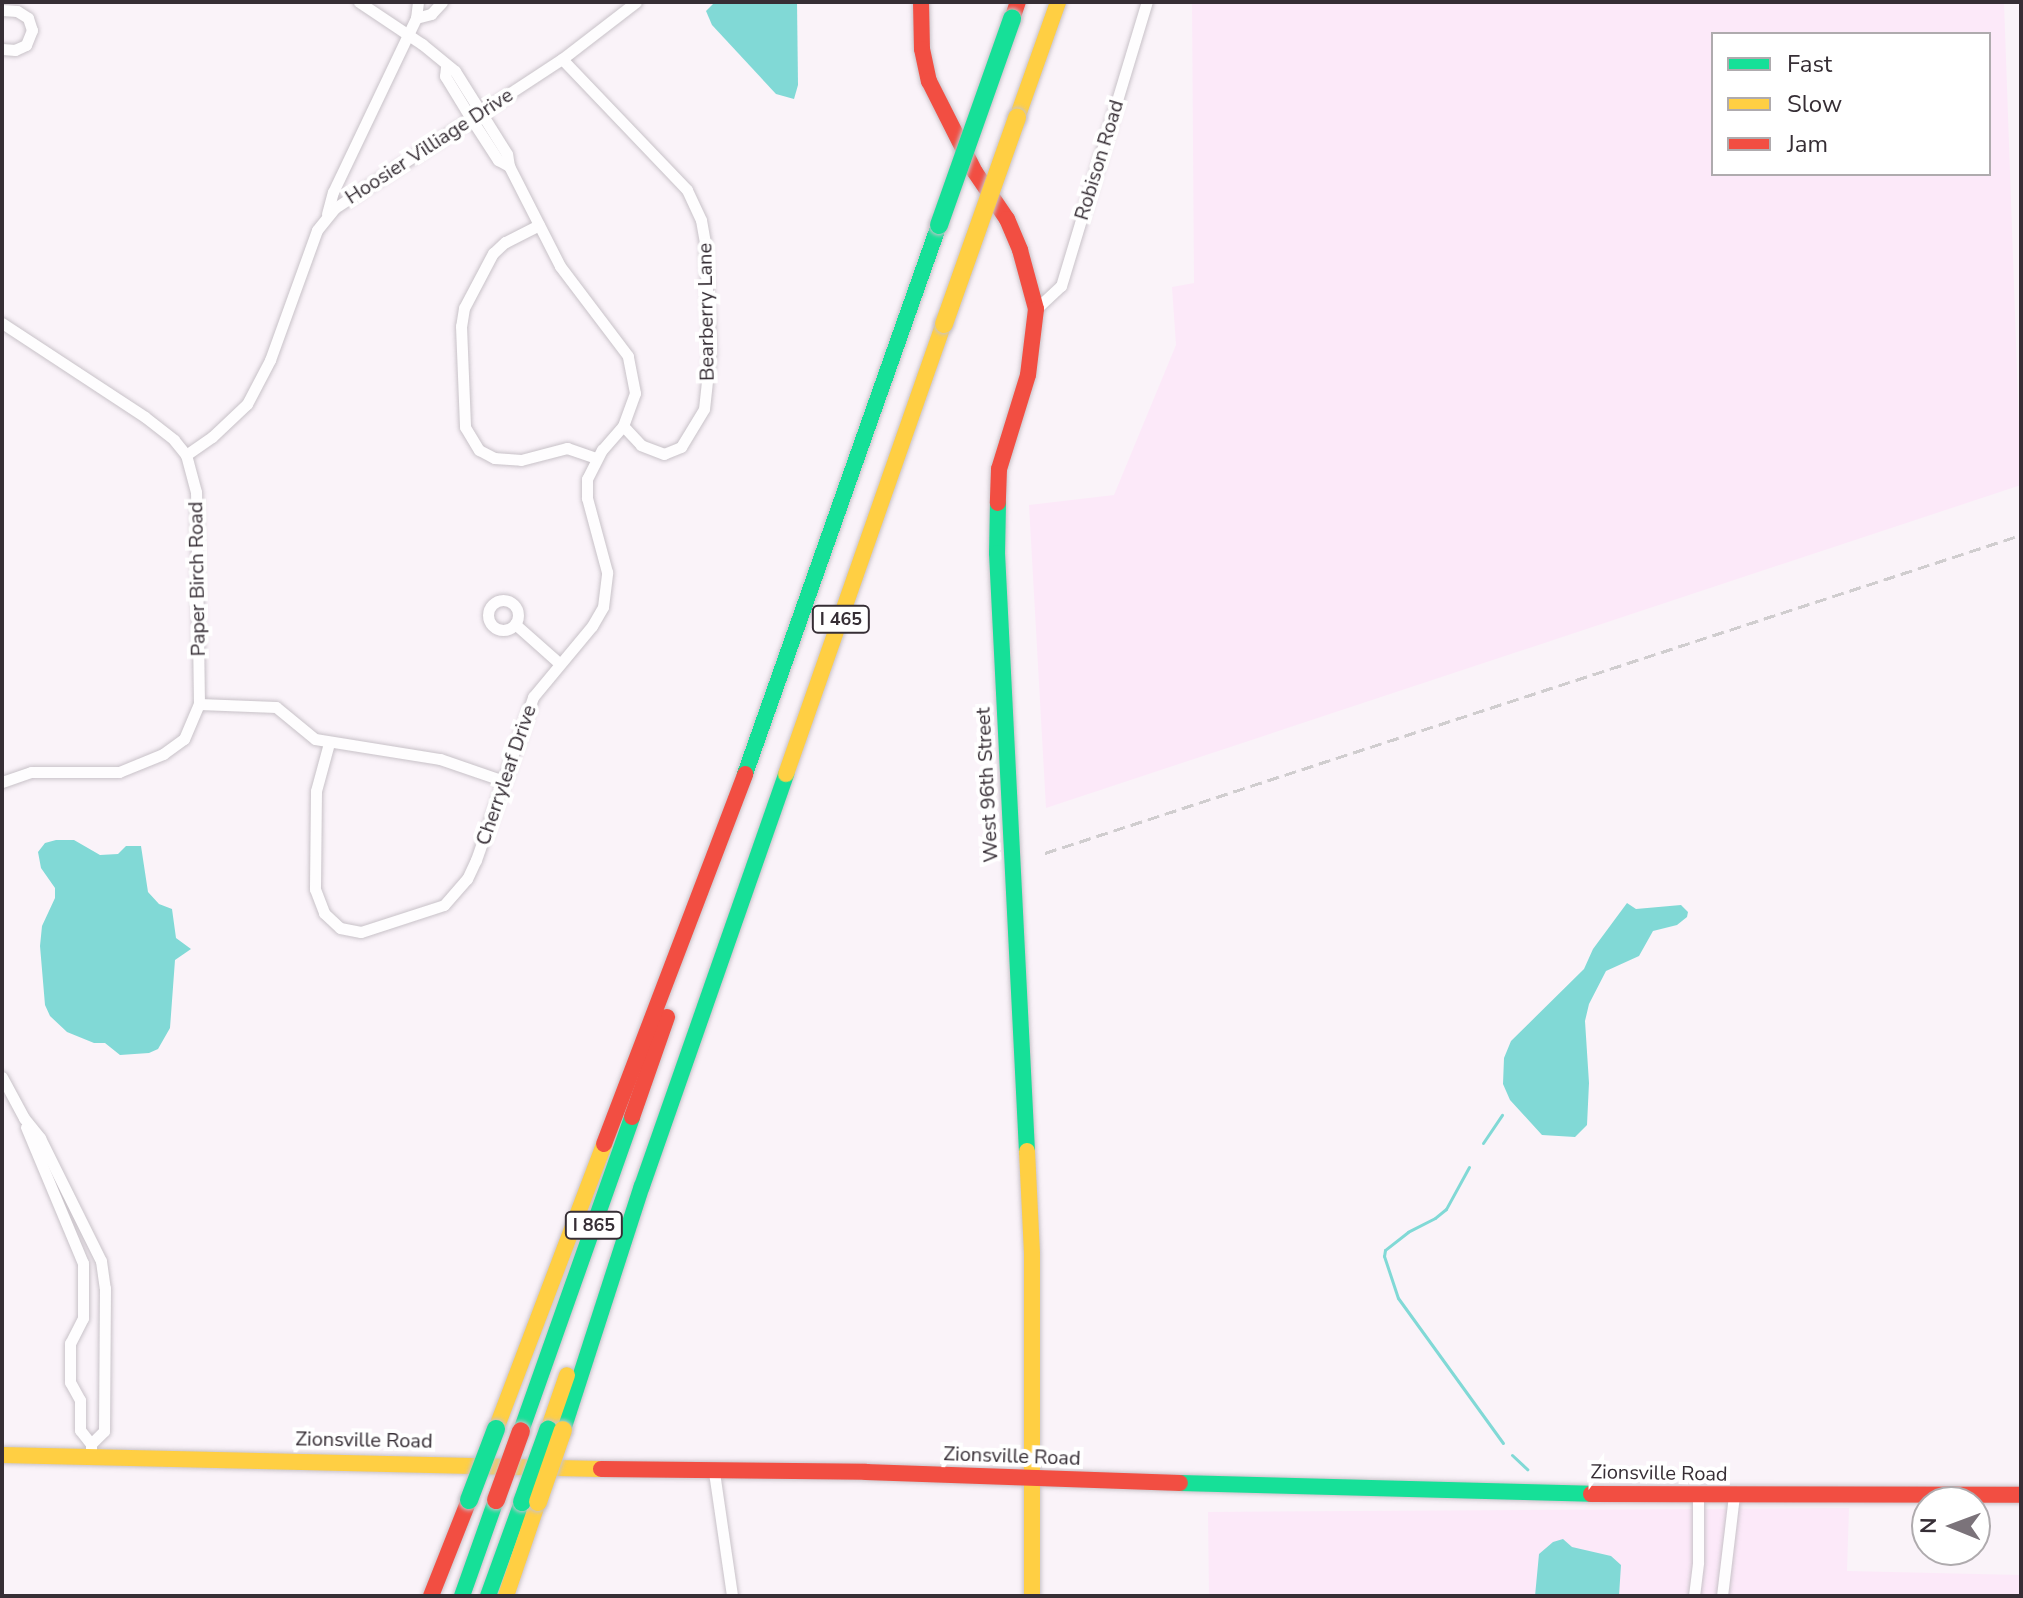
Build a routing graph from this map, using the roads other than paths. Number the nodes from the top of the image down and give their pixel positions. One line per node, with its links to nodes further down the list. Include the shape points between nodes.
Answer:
1 (359, 2): 11 (street, Cherryleaf Drive)
2 (418, 2): 10 (street)
3 (442, 2): 10 (street, via 431,14)
4 (636, 2): 13 (street, Hoosier Villiage Drive)
5 (921, 2): 20 (main road, West 96th Street, via 929,81 975,172 1007,219)
6 (1058, 2): 42 (main road, I 465, bridge)
7 (1147, 2): 20 (street, Robison Road, via 1061,286)
8 (2, 10): 12 (street, via 28,18 32,30 26,45)
9 (1015, 11): 28 (main road, I 465, bridge)
10 (416, 18): 11 (street)
11 (407, 33): 14 (street, Cherryleaf Drive); 18 (street)
12 (2, 49)
13 (562, 59): 15 (street, Hoosier Villiage Drive); 22 (street, Bearberry Lane, via 687,190 705,242 710,353 704,409 681,447 664,454 641,445)
14 (446, 67): 15 (street, Cherryleaf Drive, via 455,71); 16 (street, Cherryleaf Drive, via 445,76)
15 (483, 113): 16 (street, Hoosier Villiage Drive); 17 (street, Cherryleaf Drive)
16 (472, 120): 17 (street, Cherryleaf Drive, via 498,160); 18 (street, Hoosier Villiage Drive, via 347,198)
17 (509, 166): 19 (street, Cherryleaf Drive)
18 (325, 220): 23 (street, Hoosier Villiage Drive, via 270,360 247,404)
19 (539, 225): 22 (street, Cherryleaf Drive, via 567,277 628,356 635,393); 24 (street, via 493,253 464,308 465,427 479,450 494,458 521,460 567,448)
20 (1036, 309): 38 (main road, West 96th Street, via 1028,375 999,469 997,540 1032,1254)
21 (2, 323): 23 (street, via 145,417)
22 (623, 426): 24 (street, Cherryleaf Drive)
23 (186, 455): 27 (street, Paper Birch Road, via 196,492)
24 (596, 458): 26 (street, Cherryleaf Drive, via 587,479 587,498 606,563 606,594 592,626)
25 (515, 624): 26 (street)
26 (559, 663): 30 (street, Cherryleaf Drive, via 533,697)
27 (199, 704): 29 (street, via 276,707 315,739); 31 (street, via 184,739 130,770 31,772)
28 (759, 736): 32 (main road, I 865)
29 (329, 743): 30 (street, via 440,759); 30 (street, Cherryleaf Drive, via 316,791 315,889 331,922 349,931 373,930 444,905 467,879)
30 (504, 781)
31 (2, 782)
32 (658, 1022): 43 (main road, bridge); 44 (main road, I 865, bridge)
33 (2, 1077): 34 (street)
34 (24, 1118): 35 (street, via 83,1263 83,1318 70,1343 70,1382 80,1400 80,1430); 35 (street, via 40,1138 101,1261 104,1431)
35 (91, 1450): 36 (main road, Zionsville Road); 37 (main road, Zionsville Road)
36 (2, 1455)
37 (714, 1472): 38 (main road, Zionsville Road); 47 (street)
38 (1034, 1479): 40 (main road, Zionsville Road); 48 (main road, West 96th Street)
39 (2021, 1495): 41 (main road, Zionsville Road)
40 (1698, 1496): 41 (main road, Zionsville Road); 49 (street)
41 (1734, 1496): 50 (street)
42 (530, 1502): 45 (main road); 46 (main road, I 465)
43 (431, 1596)
44 (462, 1596)
45 (488, 1596)
46 (506, 1596)
47 (732, 1596)
48 (1032, 1596)
49 (1694, 1596)
50 (1722, 1596)

